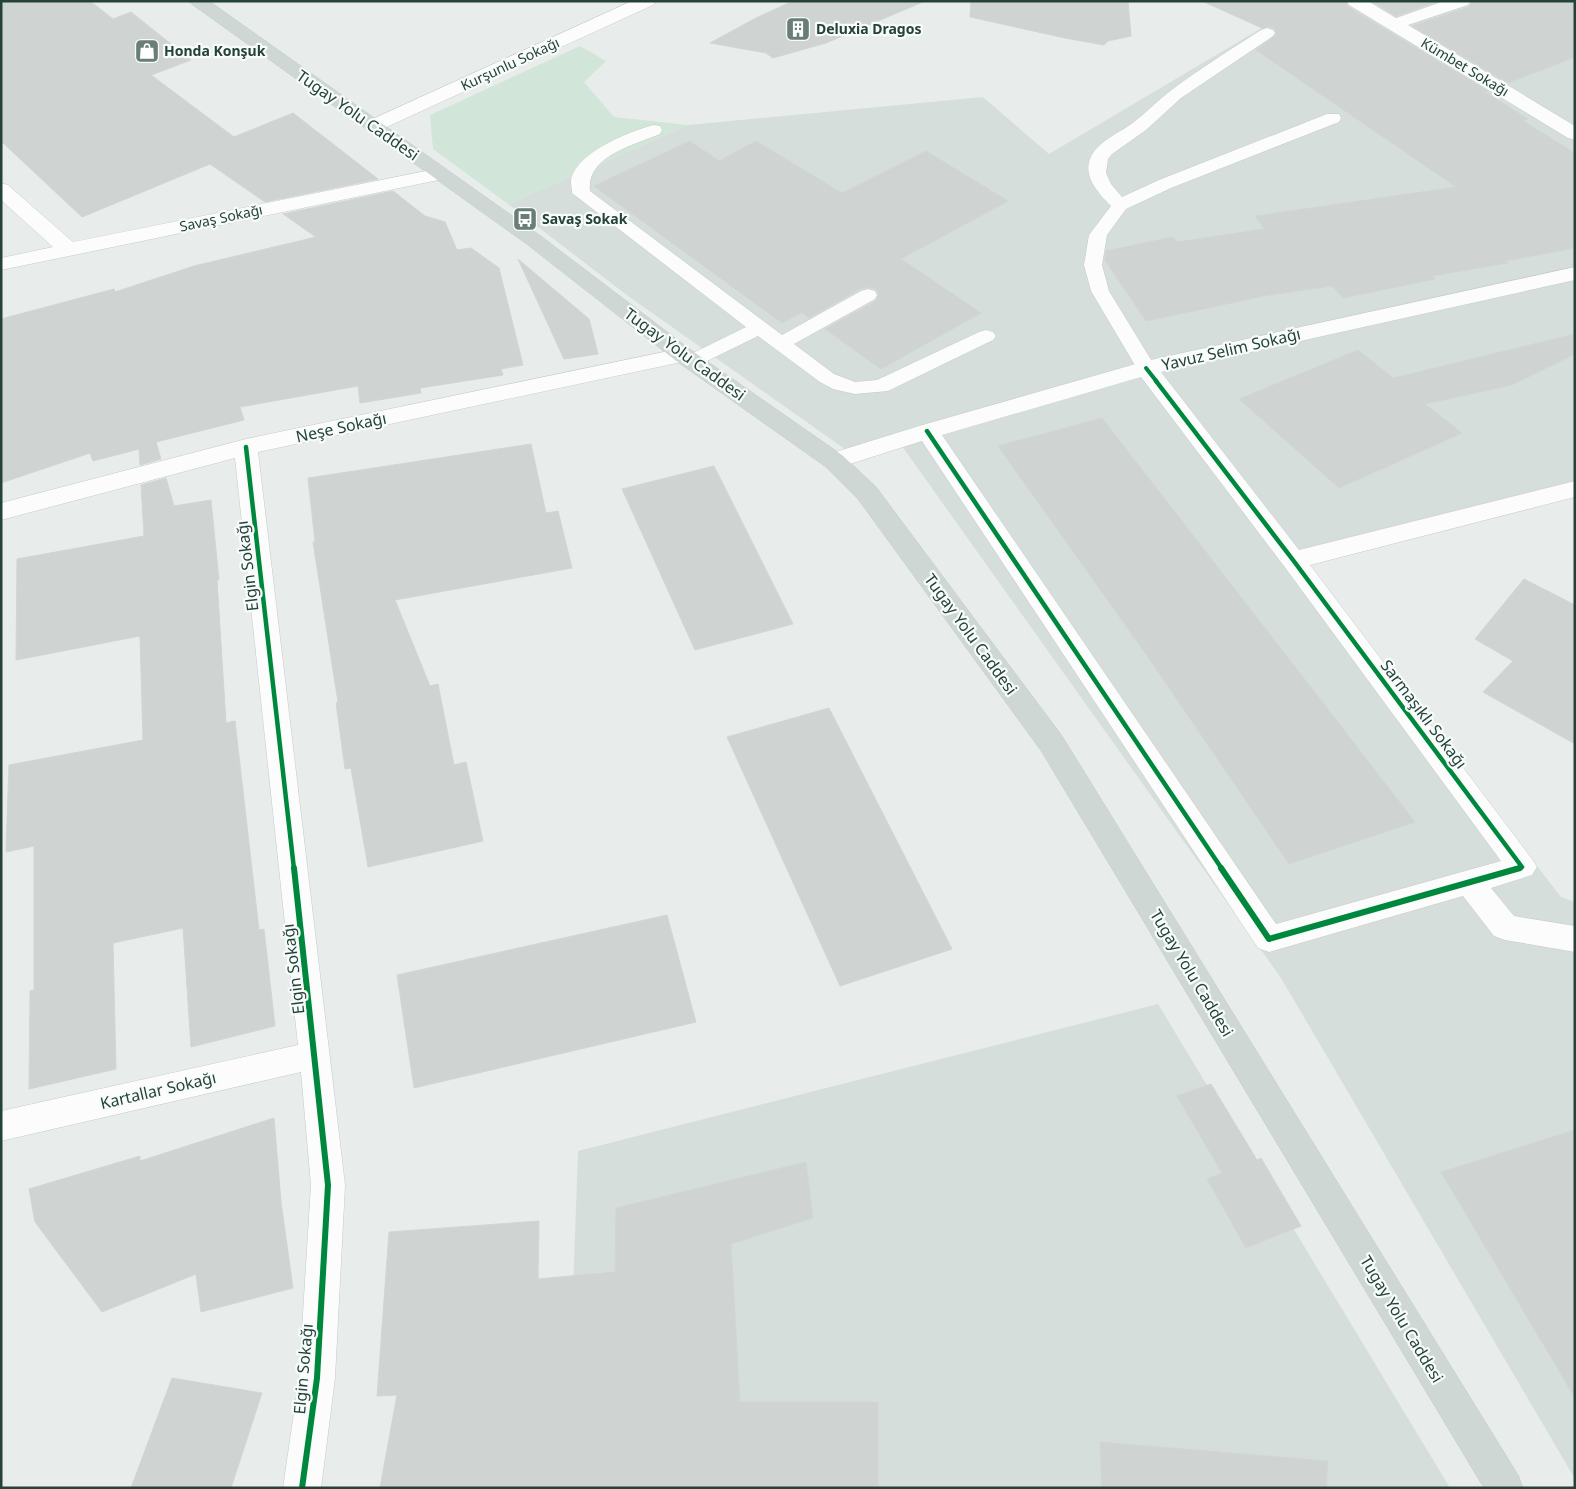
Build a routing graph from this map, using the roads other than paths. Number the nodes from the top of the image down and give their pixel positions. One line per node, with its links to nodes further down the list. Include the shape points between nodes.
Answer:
1 (197, 1): 8 (main road, Tugay Yolu Caddesi)
2 (647, 1): 8 (street, Kurşunlu Sokağı)
3 (1355, 1): 5 (street, Kümbet Sokağı)
4 (1462, 1): 5 (street)
5 (1395, 24): 9 (street, Kümbet Sokağı)
6 (1266, 33): 13 (lane, via 1180,91 1145,122 1105,150 1097,166 1098,175 1107,192)
7 (1333, 118): 13 (lane)
8 (373, 126): 11 (main road, Tugay Yolu Caddesi)
9 (1571, 128)
10 (654, 130): 18 (lane, via 594,158 579,179 580,193)
11 (441, 174): 14 (street, Savaş Sokağı); 21 (main road, Tugay Yolu Caddesi, via 536,241)
12 (1, 189): 14 (street)
13 (1120, 205): 22 (lane, via 1098,235 1093,265 1100,291)
14 (69, 250): 15 (street, Savaş Sokağı)
15 (1, 264)
16 (1575, 273): 22 (street, Yavuz Selim Sokağı)
17 (868, 296): 20 (lane)
18 (760, 328): 20 (lane); 21 (lane)
19 (986, 336): 20 (lane, via 881,386 869,388 840,384 827,378)
20 (780, 344)
21 (688, 358): 24 (street, Neşe Sokağı); 25 (main road, Tugay Yolu Caddesi)
22 (1146, 368): 23 (street, Yavuz Selim Sokağı); 28 (street, Sarmaşıklı Sokağı)
23 (927, 431): 25 (street, Yavuz Selim Sokağı); 29 (street, Sarmaşıklı Sokağı, via 1269,939)
24 (246, 448): 27 (street, Neşe Sokağı); 31 (street, Elgin Sokağı)
25 (834, 461): 34 (main road, Tugay Yolu Caddesi, via 867,493 1052,744)
26 (1575, 489): 28 (street)
27 (1, 512)
28 (1293, 560): 29 (street, Sarmaşıklı Sokağı, via 1522,867)
29 (1469, 882): 30 (street, via 1504,927)
30 (1575, 939)
31 (315, 1055): 32 (street, Kartallar Sokağı); 33 (street, Elgin Sokağı, via 328,1185 317,1378)
32 (1, 1126)
33 (302, 1488)
34 (1505, 1488)

